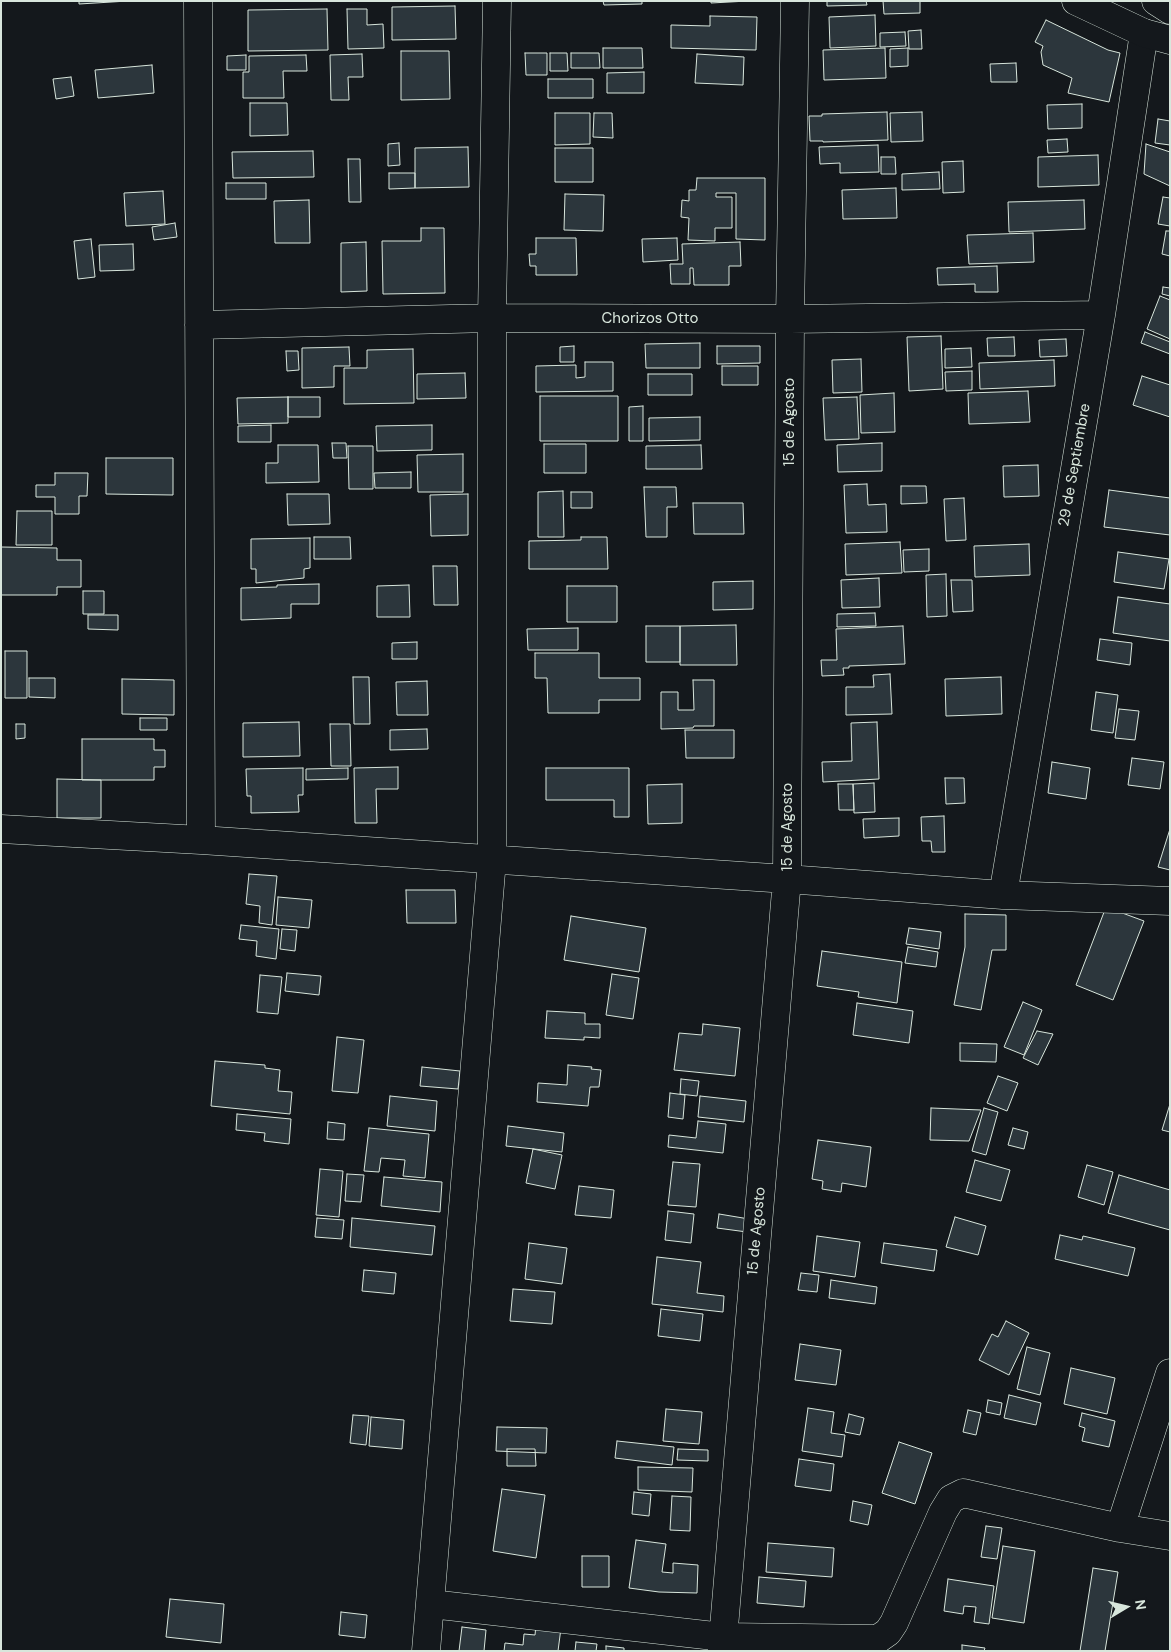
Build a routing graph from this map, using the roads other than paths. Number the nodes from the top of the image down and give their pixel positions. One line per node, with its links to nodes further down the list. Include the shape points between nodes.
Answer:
1 (198, 1): 11 (street)
2 (497, 1): 9 (street)
3 (796, 1): 10 (street, 15 de Agosto)
4 (1076, 1): 7 (street)
5 (1156, 1): 6 (street)
6 (1170, 10)
7 (1157, 36): 8 (street, 29 de Septiembre)
8 (1100, 315): 10 (street, Chorizos Otto); 16 (street, 29 de Septiembre)
9 (492, 318): 10 (street, Chorizos Otto); 11 (street, Chorizos Otto); 14 (street)
10 (790, 319): 15 (street, 15 de Agosto)
11 (200, 325): 13 (street)
12 (1, 829): 13 (street)
13 (201, 840): 14 (street)
14 (492, 860): 15 (street); 21 (street)
15 (787, 879): 16 (street); 22 (street, 15 de Agosto)
16 (1003, 896): 17 (street)
17 (1170, 901)
18 (1170, 1373): 19 (street)
19 (1120, 1528): 20 (street); 22 (street, via 963,1492 951,1499 943,1512 894,1623 878,1639)
20 (1170, 1536)
21 (431, 1604): 22 (street); 23 (street)
22 (722, 1644)
23 (426, 1651)

